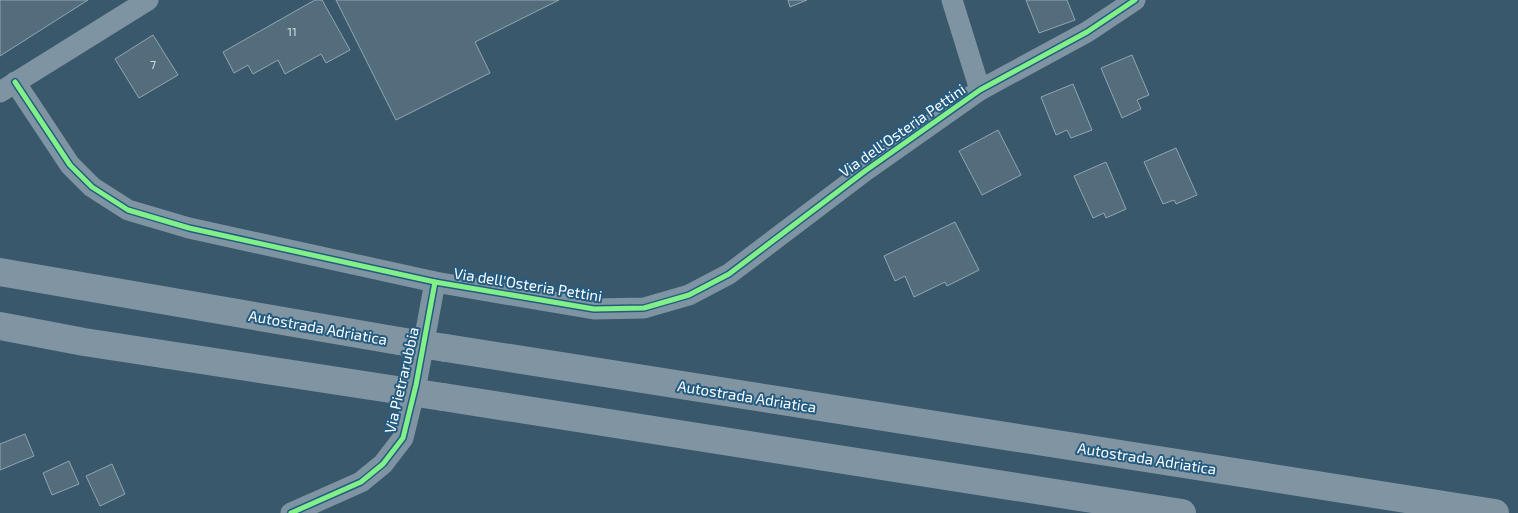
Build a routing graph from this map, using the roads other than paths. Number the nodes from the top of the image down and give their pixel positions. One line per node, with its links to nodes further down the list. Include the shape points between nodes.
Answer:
1 (148, 0): 4 (street, Via dell'Osteria Pettini)
2 (952, 0): 5 (street, Via dell'Osteria Pettini)
3 (1135, 0): 5 (street, Via dell'Osteria Pettini, via 1087,32)
4 (8, 87): 7 (street, Via dell'Osteria Pettini, via 70,166 92,187 128,210 189,228)
5 (980, 90): 7 (street, Via dell'Osteria Pettini, via 865,170 729,274 689,295 644,308 594,309)
6 (0, 272): 11 (highway, Autostrada Adriatica, bridge, via 399,341)
7 (435, 282): 9 (street, Via Pietrarubbia, via 416,385 402,438 383,464 361,482)
8 (0, 326): 10 (highway, bridge, via 84,342)
9 (290, 513)
10 (1182, 513)
11 (1495, 513)

